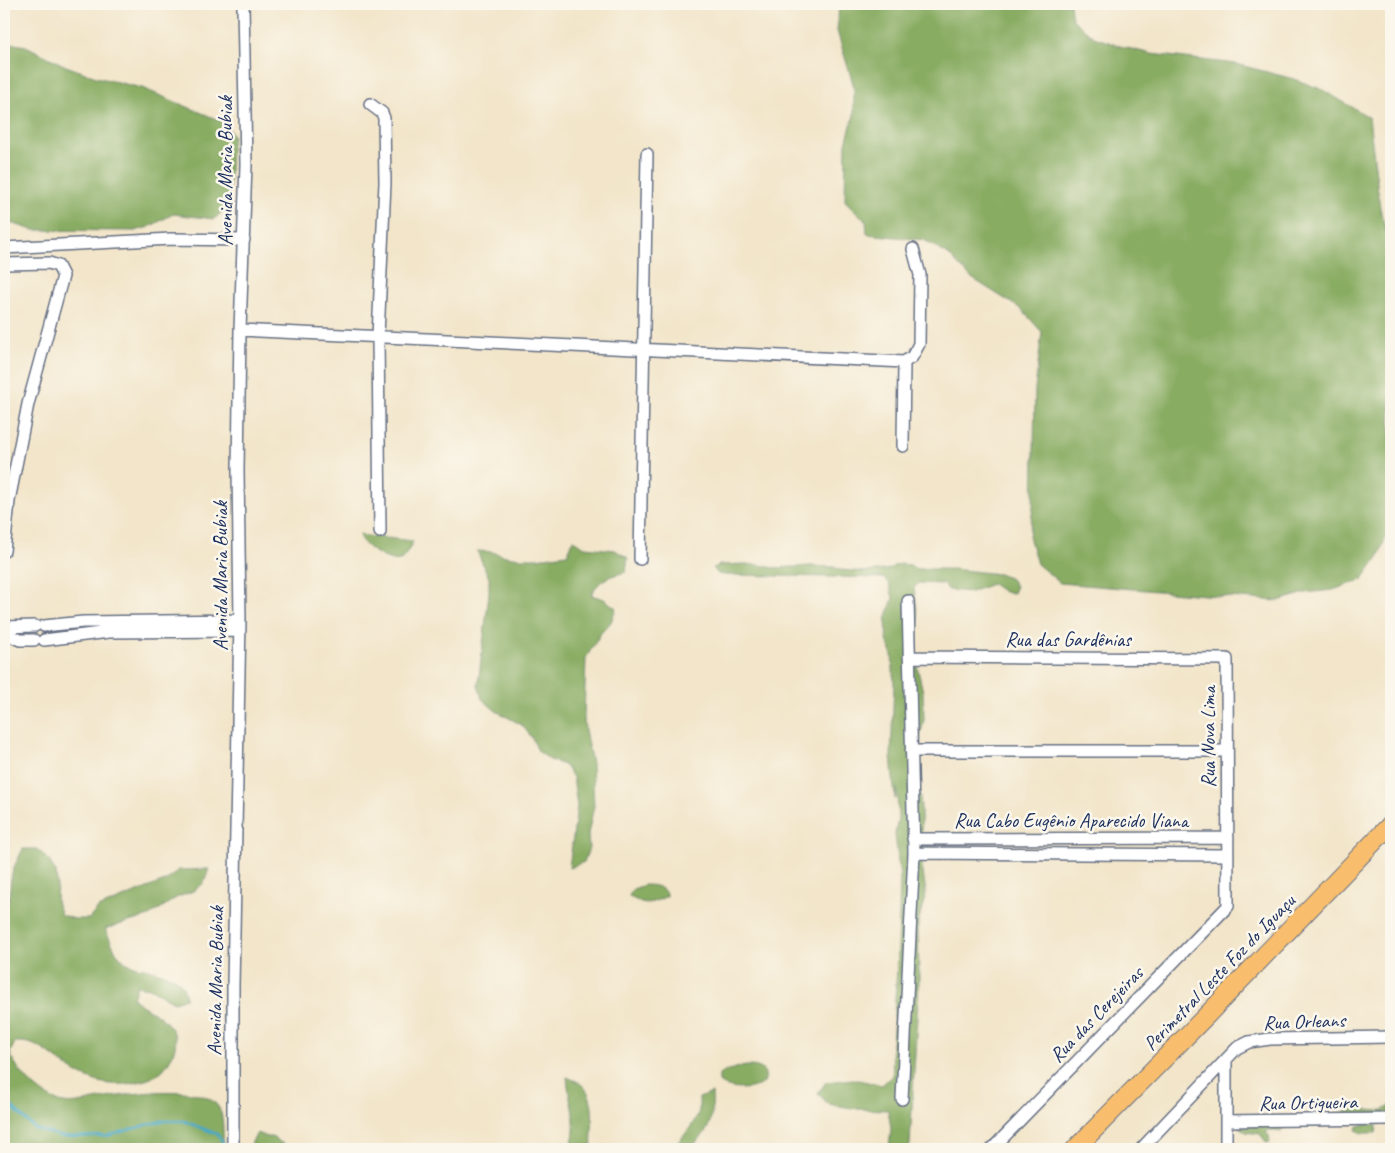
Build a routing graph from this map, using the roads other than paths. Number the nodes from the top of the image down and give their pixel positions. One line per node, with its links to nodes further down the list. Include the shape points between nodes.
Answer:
1 (243, 4): 4 (street, Avenida Maria Bubiak)
2 (370, 104): 9 (street, via 384,118 386,156)
3 (647, 154): 10 (street)
4 (244, 240): 5 (street, via 170,239); 8 (street, Avenida Maria Bubiak)
5 (4, 248)
6 (912, 249): 11 (street, via 920,275 919,344 912,357)
7 (4, 264): 14 (street, via 50,263 58,266 63,276 28,404 9,501)
8 (240, 330): 9 (street); 18 (street, Avenida Maria Bubiak)
9 (378, 336): 10 (street); 13 (street)
10 (643, 350): 11 (street); 15 (street)
11 (904, 362): 12 (street)
12 (903, 446)
13 (380, 532)
14 (4, 551)
15 (640, 558)
16 (908, 602): 22 (street)
17 (44, 626): 18 (street, via 83,622); 19 (street); 21 (street, via 51,632)
18 (239, 626): 21 (street, via 109,632); 37 (street, Avenida Maria Bubiak)
19 (4, 627)
20 (4, 633): 21 (street, via 20,640)
21 (44, 640)
22 (910, 657): 23 (street, Rua das Gardênias); 24 (street)
23 (1227, 659): 25 (street, Rua Nova Lima)
24 (912, 751): 25 (street); 28 (street)
25 (1226, 751): 27 (street, Rua Nova Lima)
26 (1391, 824): 39 (highway, Perimetral Leste Foz do Iguaçu)
27 (1228, 838): 28 (street, Rua Cabo Eugênio Aparecido Viana); 30 (street, Rua Nova Lima)
28 (914, 840): 29 (street)
29 (914, 853): 30 (street, Rua Cabo Eugênio Aparecido Viana); 34 (street)
30 (1227, 855): 31 (street, Rua Nova Lima)
31 (1228, 906): 38 (street, Rua das Cerejeiras)
32 (1391, 1037): 33 (street, Rua Orleans, via 1249,1042 1237,1048)
33 (1226, 1062): 36 (street); 40 (street, Rua Orleans)
34 (902, 1099)
35 (1391, 1119): 36 (street, Rua Ortigueira)
36 (1226, 1121): 41 (street)
37 (232, 1149)
38 (992, 1149)
39 (1075, 1149)
40 (1141, 1149)
41 (1226, 1149)

